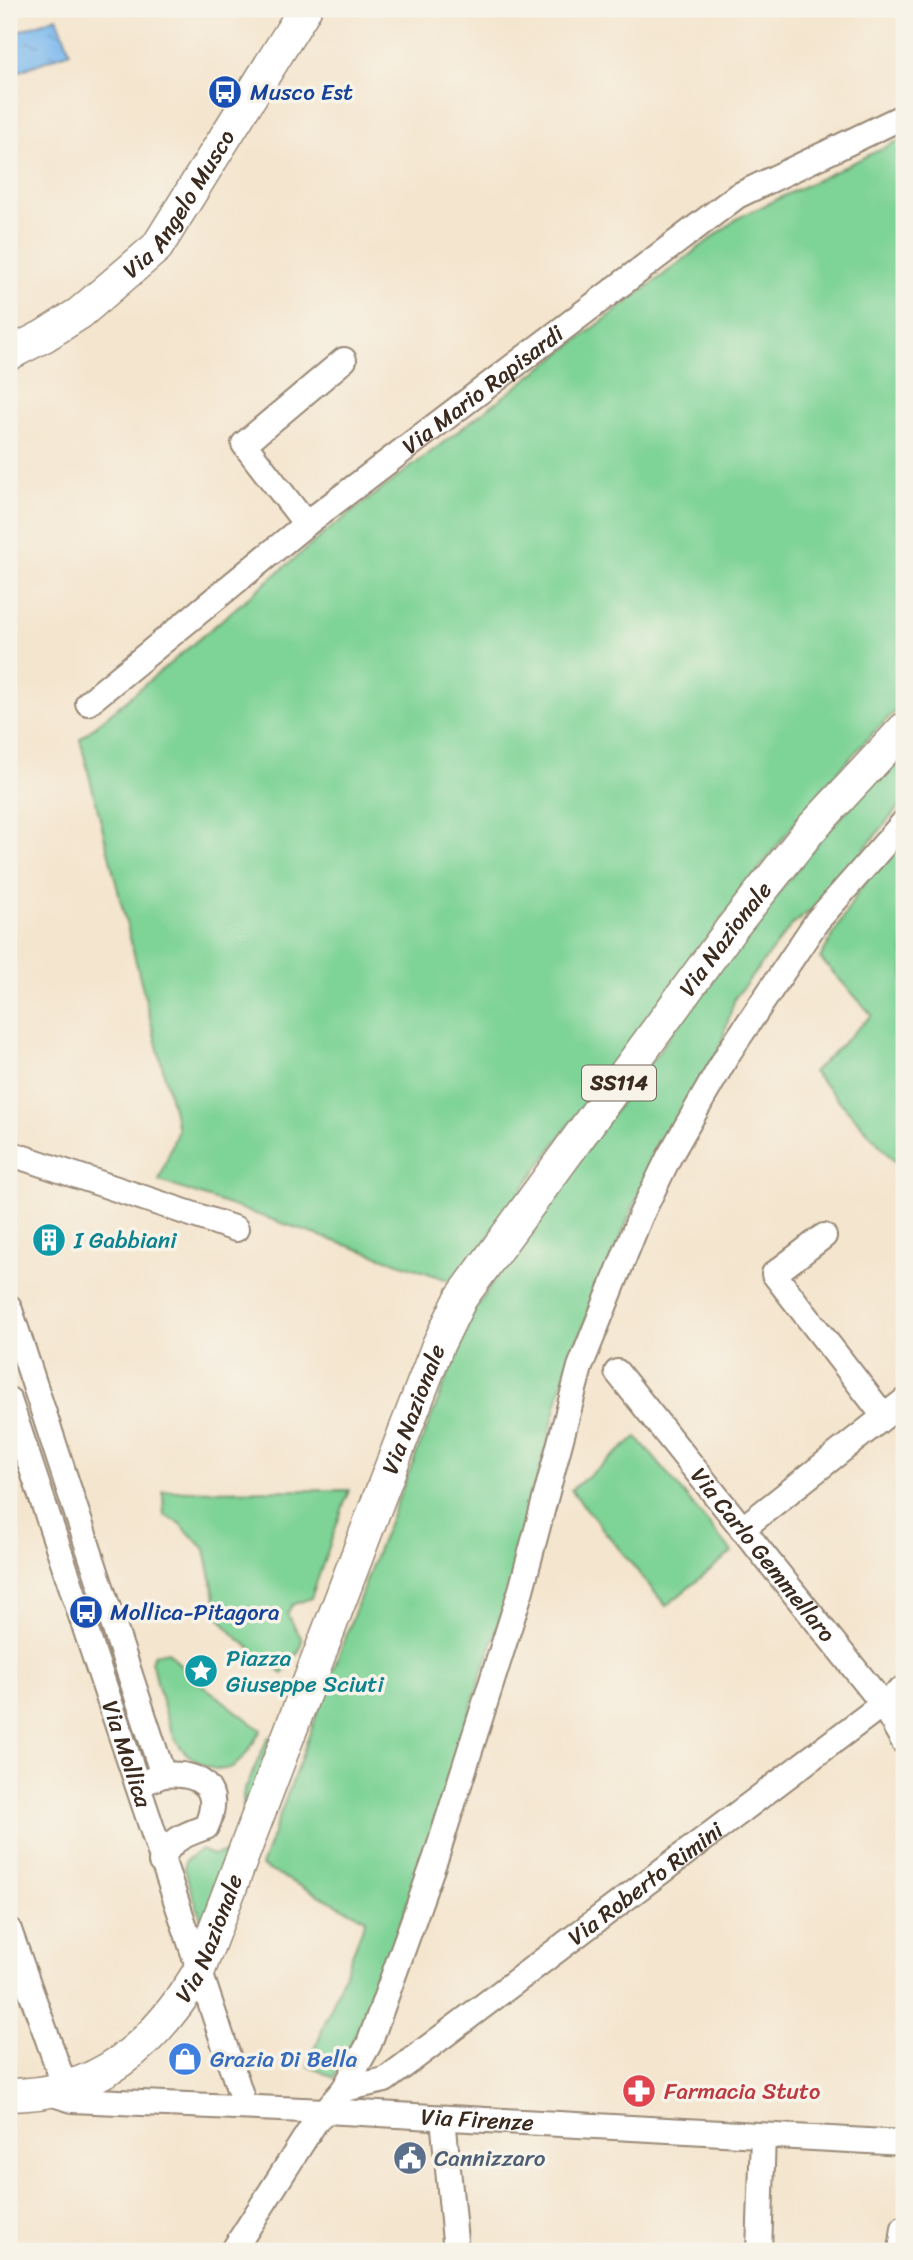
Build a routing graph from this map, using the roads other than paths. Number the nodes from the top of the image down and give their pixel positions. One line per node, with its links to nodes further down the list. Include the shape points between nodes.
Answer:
1 (305, 9): 3 (main road, Via Angelo Musco, via 157,247 80,313)
2 (904, 117): 5 (street, Via Mario Rapisardi, via 737,196)
3 (9, 354)
4 (344, 360): 5 (street, via 244,444)
5 (306, 524): 6 (street, Via Mario Rapisardi)
6 (88, 703)
7 (904, 729): 25 (main road, Via Nazionale / SS114, via 810,830 732,929 461,1298 438,1345)
8 (904, 822): 28 (street, via 817,921 758,1008 668,1157 640,1217 580,1367 521,1590 436,1857 369,2044)
9 (9, 1153): 10 (street)
10 (236, 1229)
11 (824, 1236): 16 (street, via 774,1274)
12 (9, 1307): 21 (street)
13 (617, 1372): 17 (street, Via Carlo Gemmellaro)
14 (9, 1399): 22 (street, Via Mollica)
15 (904, 1401): 16 (street)
16 (884, 1416): 17 (street)
17 (742, 1529): 19 (street, Via Carlo Gemmellaro)
18 (904, 1688): 19 (street, Via Roberto Rimini)
19 (882, 1703): 20 (street, Via Carlo Gemmellaro); 27 (street, Via Roberto Rimini)
20 (904, 1742)
21 (163, 1775): 22 (street); 23 (street, via 185,1773 200,1779 210,1794 213,1811 206,1826 176,1838)
22 (138, 1785): 23 (street, Via Mollica)
23 (161, 1862): 25 (street, Via Mollica)
24 (9, 1930): 29 (street)
25 (198, 1973): 26 (main road, Via Nazionale, via 177,2008 147,2041); 32 (street, Via Mollica)
26 (100, 2074): 29 (main road, Via Nazionale); 31 (street, via 105,2085)
27 (385, 2081): 28 (street); 34 (street)
28 (344, 2090): 33 (street)
29 (58, 2091): 30 (main road, Via Nazionale); 31 (street, Via Firenze, via 72,2101)
30 (9, 2095)
31 (126, 2102): 32 (street, Via Firenze)
32 (245, 2107): 33 (street, Via Firenze)
33 (325, 2110): 34 (street, Via Firenze); 39 (street)
34 (373, 2114): 35 (street, Via Firenze)
35 (443, 2118): 36 (street, Via Firenze); 40 (street)
36 (762, 2136): 37 (street, Via Firenze); 41 (street)
37 (904, 2143)
38 (904, 2228): 42 (street)
39 (233, 2251)
40 (456, 2251)
41 (759, 2251)
42 (901, 2251)

